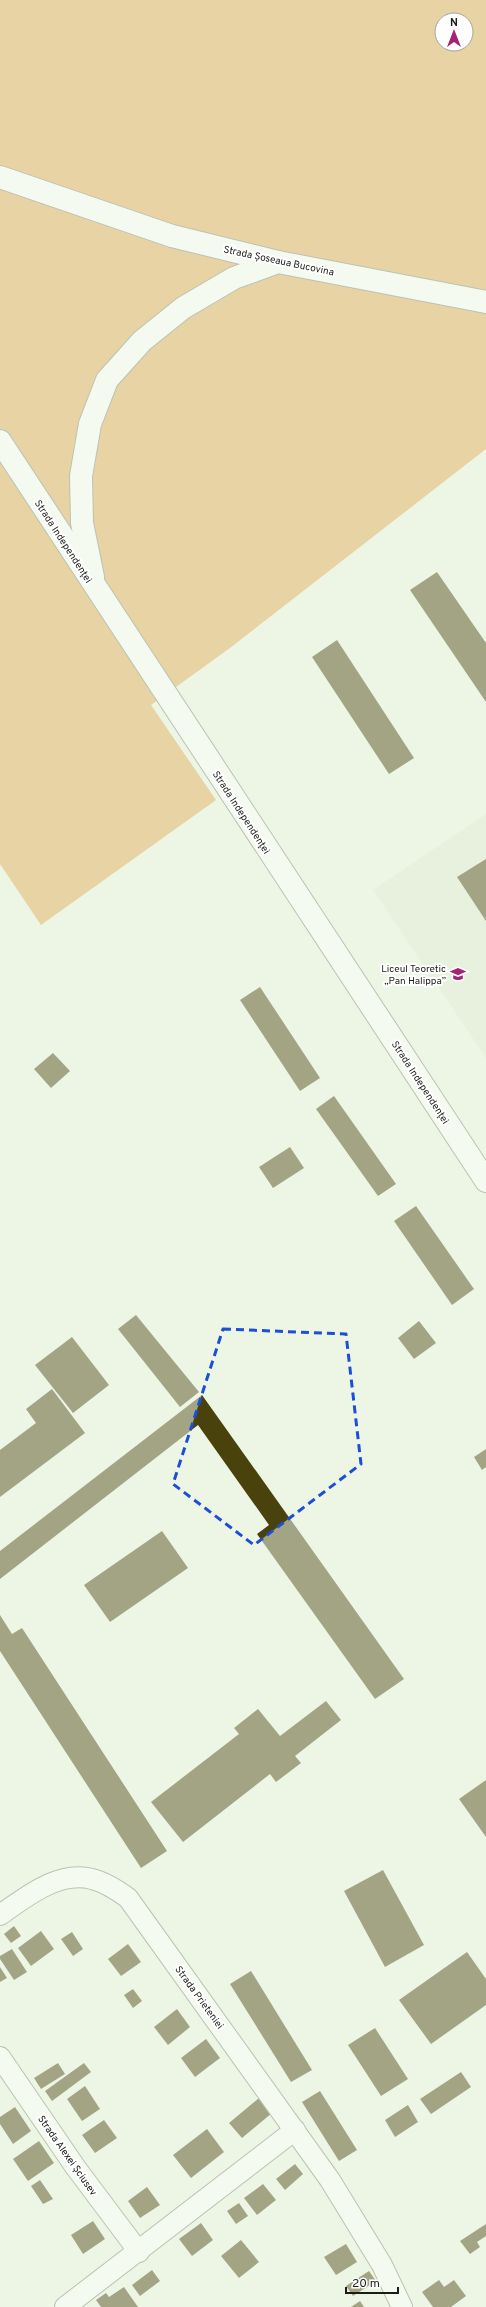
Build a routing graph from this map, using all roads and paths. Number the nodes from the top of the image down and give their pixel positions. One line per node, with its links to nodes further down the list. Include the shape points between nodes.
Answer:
1 (0, 162): 3 (main road, Strada Șoseaua Bucovina)
2 (0, 177): 3 (main road, Strada Șoseaua Bucovina)
3 (76, 203): 4 (main road, Strada Șoseaua Bucovina, via 172,236)
4 (278, 262): 5 (main road, Strada Șoseaua Bucovina); 7 (main road, via 234,278 183,308 142,341 108,380 90,424 81,476 82,522)
5 (486, 302)
6 (0, 441): 7 (main road, Strada Independenței)
7 (96, 590): 8 (main road, Strada Independenței)
8 (486, 1182)
9 (0, 1914): 11 (street, Strada Prieteniei, via 29,1895 56,1882 74,1877 92,1879 111,1886 132,1902)
10 (0, 2057): 12 (street, Strada Alexei Șciusev, via 76,2168)
11 (296, 2130): 12 (street); 14 (street, Strada Prieteniei, via 382,2265)
12 (139, 2252): 13 (street)
13 (65, 2307)
14 (402, 2307)

